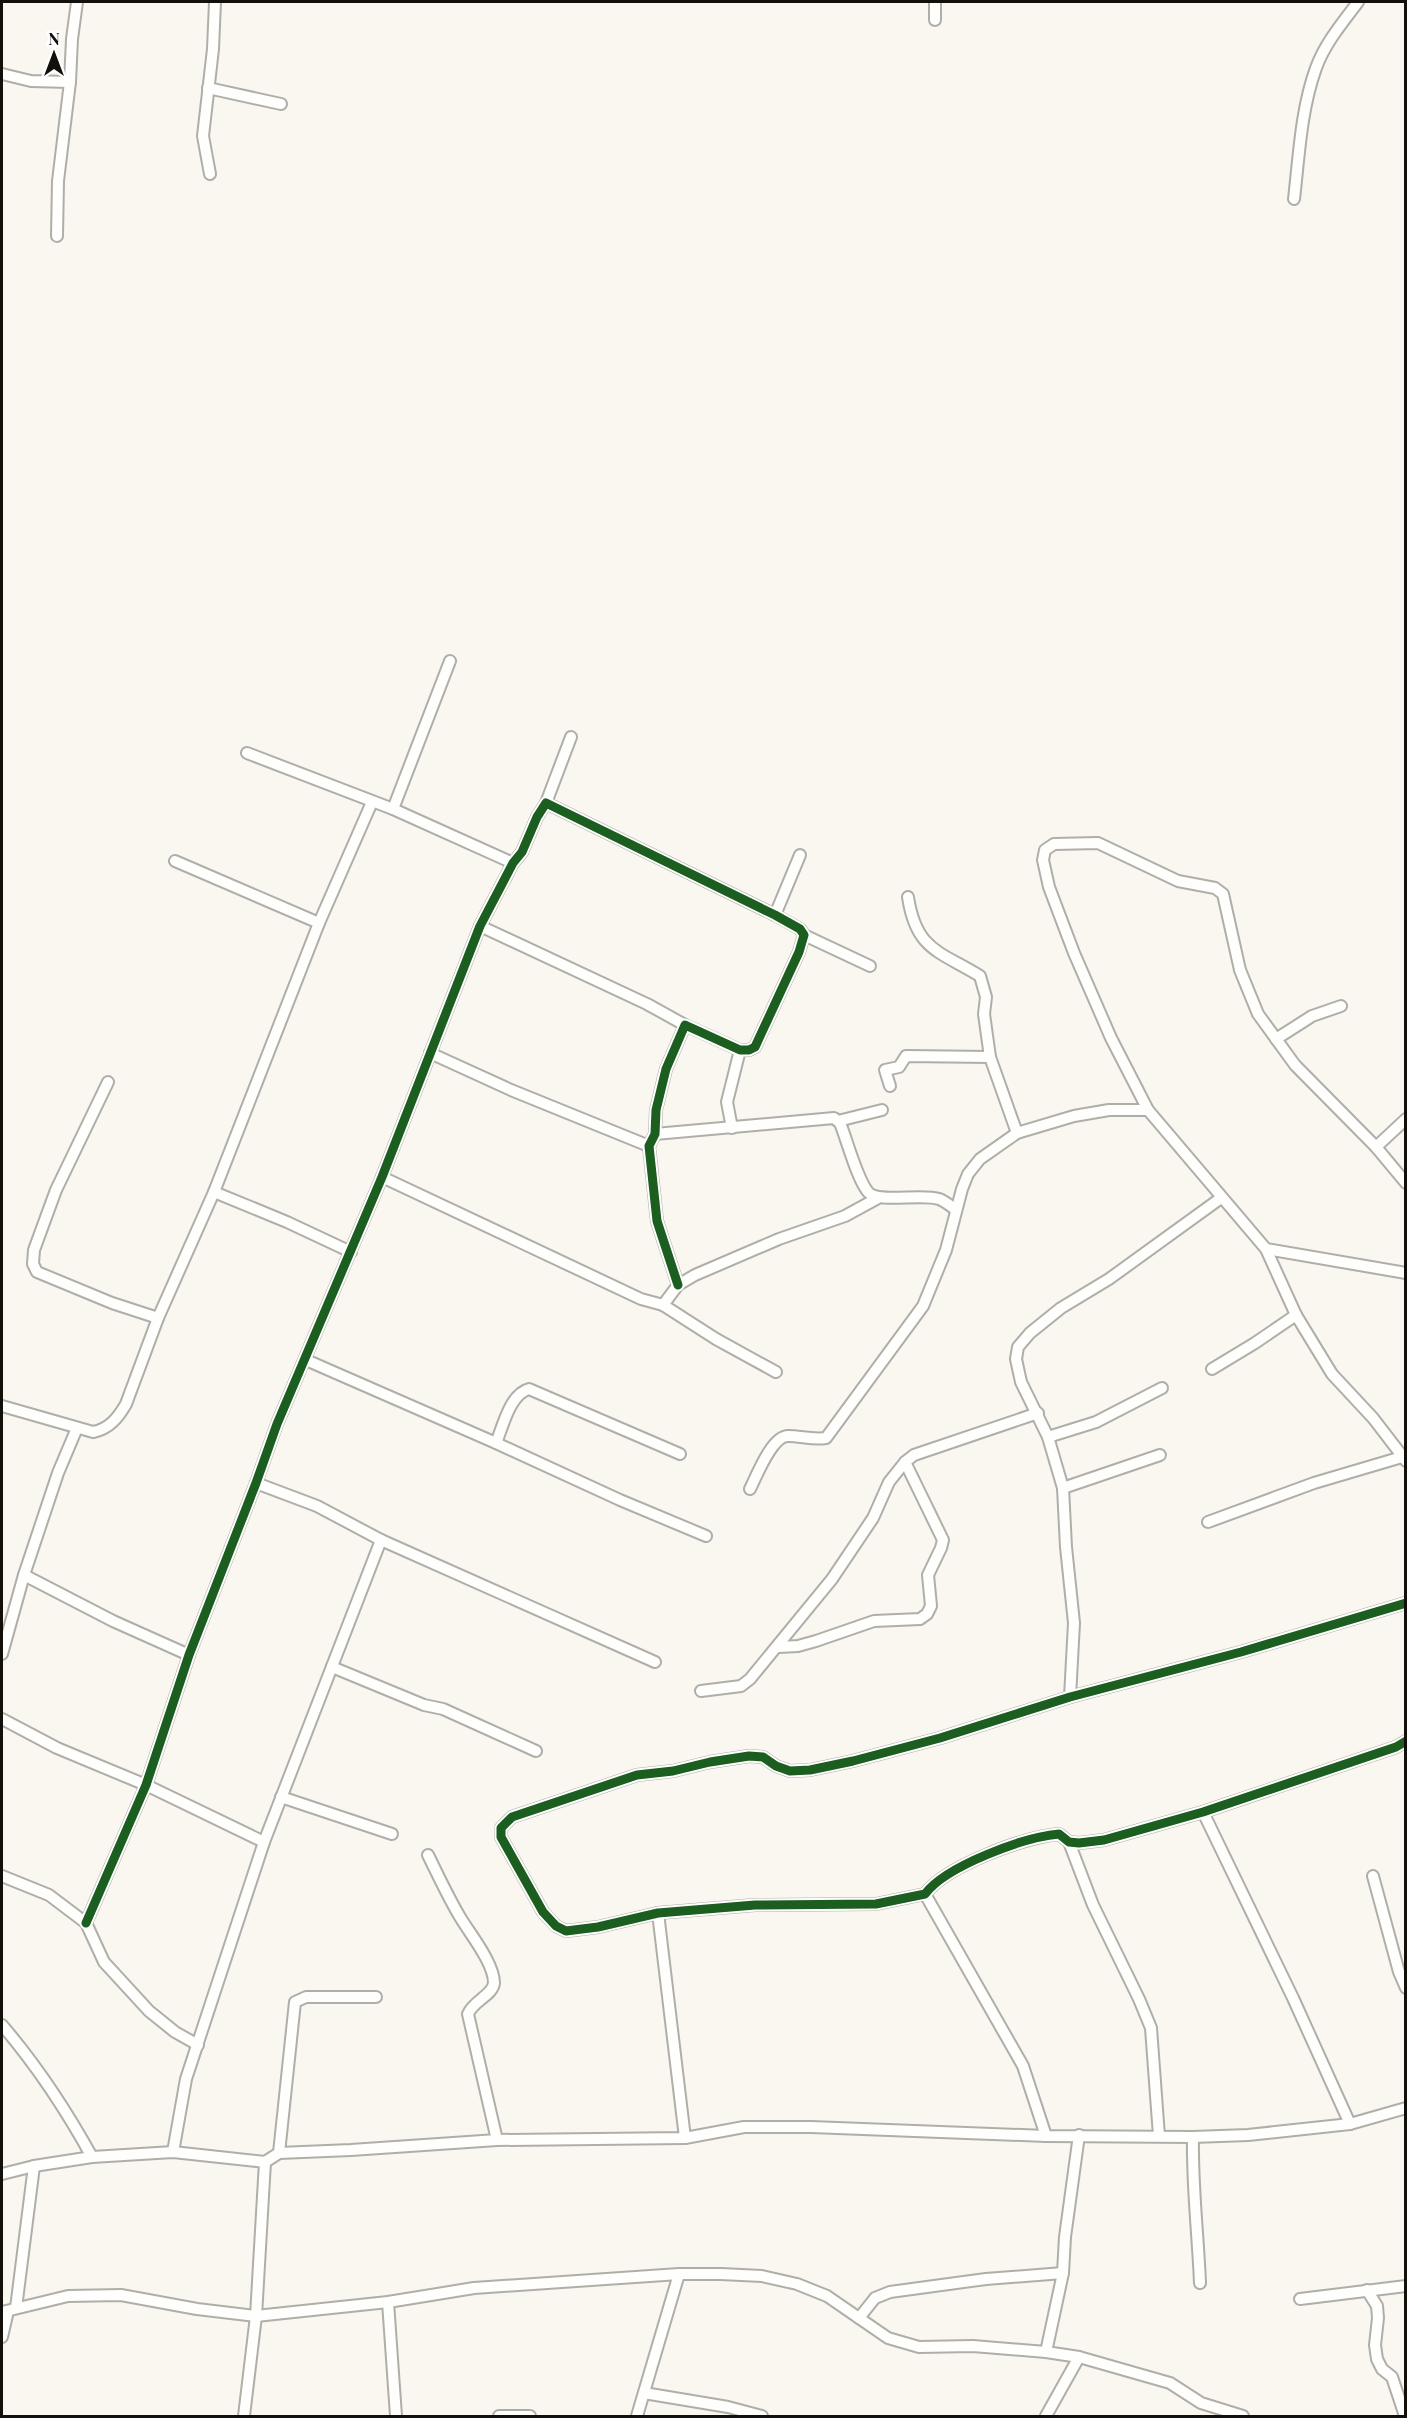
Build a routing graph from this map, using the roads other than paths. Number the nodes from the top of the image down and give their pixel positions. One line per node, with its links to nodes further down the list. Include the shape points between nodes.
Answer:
1 (77, 2): 7 (street)
2 (215, 2): 8 (street)
3 (935, 2): 5 (street)
4 (1358, 2): 11 (street, via 1334,34 1317,67 1306,104)
5 (935, 20)
6 (2, 75): 7 (street)
7 (70, 82): 12 (street, via 58,181)
8 (208, 88): 9 (street); 10 (street, via 203,136)
9 (281, 104)
10 (210, 174)
11 (1294, 199)
12 (57, 236)
13 (450, 661): 18 (street)
14 (571, 737): 17 (street)
15 (247, 753): 16 (street)
16 (372, 802): 18 (street); 24 (street)
17 (546, 803): 21 (street); 23 (street)
18 (393, 809): 21 (street)
19 (800, 855): 23 (street)
20 (175, 861): 24 (street)
21 (513, 863): 25 (street)
22 (908, 897): 33 (street, via 911,916 926,944 980,975 986,997 984,1014)
23 (775, 915): 26 (street)
24 (319, 923): 47 (street)
25 (480, 926): 29 (street); 32 (street)
26 (804, 935): 27 (street); 31 (street, via 755,1047)
27 (870, 966)
28 (1341, 1006): 30 (street, via 1312,1016)
29 (685, 1025): 31 (street); 42 (street, via 664,1077 656,1110)
30 (1276, 1039): 37 (street, via 1258,1014 1240,970 1223,894 1215,888 1178,881 1098,843 1054,844 1045,850 1043,860 1049,887 1091,994); 44 (street, via 1295,1065)
31 (740, 1050): 40 (street, via 727,1102)
32 (430, 1053): 43 (street); 45 (street)
33 (990, 1058): 35 (street, via 906,1056 899,1067 885,1070); 41 (street)
34 (108, 1082): 57 (street, via 56,1190 34,1250 33,1264 37,1272)
35 (890, 1086)
36 (882, 1110): 39 (street)
37 (1148, 1110): 41 (street, via 1110,1110 1074,1116); 49 (street)
38 (1406, 1119): 44 (street)
39 (838, 1121): 40 (street, via 826,1118); 48 (street, via 861,1179 868,1192)
40 (732, 1128): 42 (street)
41 (1017, 1133): 50 (street, via 980,1159 968,1174)
42 (656, 1134): 43 (street)
43 (649, 1146): 54 (street, via 657,1221)
44 (1376, 1147): 46 (street)
45 (382, 1177): 52 (street); 55 (street, via 641,1299)
46 (1406, 1183)
47 (214, 1192): 52 (street); 57 (street)
48 (878, 1198): 50 (street, via 939,1199); 54 (street, via 845,1216 779,1239)
49 (1221, 1198): 51 (street); 63 (street, via 1109,1279 1061,1308 1018,1347 1016,1359 1021,1382)
50 (956, 1209): 73 (street, via 946,1250 923,1306 826,1438 785,1435 774,1442)
51 (1266, 1250): 53 (street); 56 (street)
52 (351, 1252): 58 (street)
53 (1406, 1273)
54 (678, 1285): 55 (street)
55 (663, 1305): 60 (street)
56 (1296, 1315): 59 (street); 69 (street, via 1332,1374)
57 (158, 1318): 64 (street, via 118,1418 102,1430)
58 (306, 1360): 66 (street); 71 (street)
59 (1212, 1370)
60 (776, 1372)
61 (1162, 1388): 65 (street, via 1096,1422)
62 (2, 1406): 64 (street)
63 (1038, 1413): 65 (street); 70 (street, via 914,1455)
64 (77, 1428): 77 (street)
65 (1048, 1437): 72 (street)
66 (496, 1443): 67 (street, via 514,1400 521,1391 529,1389); 75 (street)
67 (680, 1454)
68 (1160, 1455): 72 (street)
69 (1404, 1459): 74 (street, via 1314,1483)
70 (905, 1462): 79 (street, via 832,1579); 79 (street, via 942,1540 928,1575 931,1606 927,1614 920,1619 874,1621 798,1646)
71 (256, 1483): 76 (street, via 317,1506); 81 (street)
72 (1063, 1488): 85 (street, via 1074,1623)
73 (750, 1489)
74 (1208, 1522)
75 (706, 1536)
76 (381, 1540): 82 (street); 83 (street)
77 (24, 1575): 80 (street); 81 (street)
78 (1406, 1603): 85 (street)
79 (778, 1647): 84 (street, via 741,1686)
80 (2, 1654)
81 (189, 1655): 89 (street)
82 (655, 1662)
83 (332, 1667): 88 (street, via 443,1709); 90 (street)
84 (701, 1691)
85 (1070, 1697): 99 (street, via 940,1738 810,1770 790,1771 763,1757 749,1756 638,1775 512,1817 501,1828 501,1837 525,1880 556,1926 576,1931)
86 (2, 1719): 89 (street, via 57,1748)
87 (1406, 1741): 91 (street)
88 (536, 1752)
89 (146, 1785): 93 (street); 100 (street)
90 (280, 1797): 92 (street); 93 (street)
91 (1203, 1812): 94 (street, via 1104,1840); 106 (street)
92 (393, 1834)
93 (264, 1842): 104 (street)
94 (1069, 1842): 98 (street, via 1059,1834 993,1852 932,1885); 109 (street, via 1093,1905 1151,2028)
95 (428, 1855): 112 (street, via 488,1962 494,1983 468,2014)
96 (2, 1876): 100 (street, via 50,1895)
97 (1373, 1876): 101 (street)
98 (926, 1894): 99 (street, via 876,1904 755,1905); 108 (street, via 1023,2066)
99 (658, 1913): 111 (street)
100 (86, 1923): 104 (street, via 105,1962 149,2011)
101 (1406, 1988)
102 (376, 1997): 114 (street, via 306,1997 295,2002)
103 (2, 2025): 115 (street, via 40,2072)
104 (198, 2044): 113 (street, via 186,2079)
105 (1406, 2108): 106 (street)
106 (1350, 2124): 110 (street)
107 (1079, 2135): 108 (street); 109 (street); 119 (street)
108 (1046, 2136): 111 (street, via 744,2127)
109 (1159, 2136): 110 (street)
110 (1193, 2137): 121 (street)
111 (686, 2138): 112 (street)
112 (497, 2140): 114 (street)
113 (173, 2152): 115 (street); 116 (street)
114 (279, 2153): 116 (street)
115 (92, 2157): 117 (street)
116 (265, 2162): 127 (street)
117 (34, 2166): 118 (street); 126 (street)
118 (2, 2174)
119 (1063, 2273): 128 (street, via 890,2292 875,2298); 130 (street)
120 (679, 2274): 125 (street, via 474,2288); 128 (street, via 721,2274 797,2284 827,2296); 132 (street)
121 (1200, 2283)
122 (1406, 2286): 123 (street)
123 (1367, 2290): 124 (street); 142 (street, via 1377,2306 1377,2359 1392,2377)
124 (1300, 2299)
125 (388, 2302): 127 (street); 134 (street)
126 (8, 2310): 127 (street, via 68,2296 121,2295); 129 (street)
127 (256, 2316): 133 (street)
128 (860, 2318): 130 (street, via 888,2338 919,2347 974,2346)
129 (2, 2337)
130 (1047, 2352): 131 (street)
131 (1078, 2358): 140 (street); 141 (street, via 1170,2383 1201,2403)
132 (644, 2393): 138 (street); 139 (street)
133 (244, 2416)
134 (396, 2416): 135 (street)
135 (405, 2416)
136 (499, 2416): 137 (street)
137 (530, 2416)
138 (637, 2416)
139 (762, 2416)
140 (1046, 2416)
141 (1243, 2416)
142 (1405, 2416)

